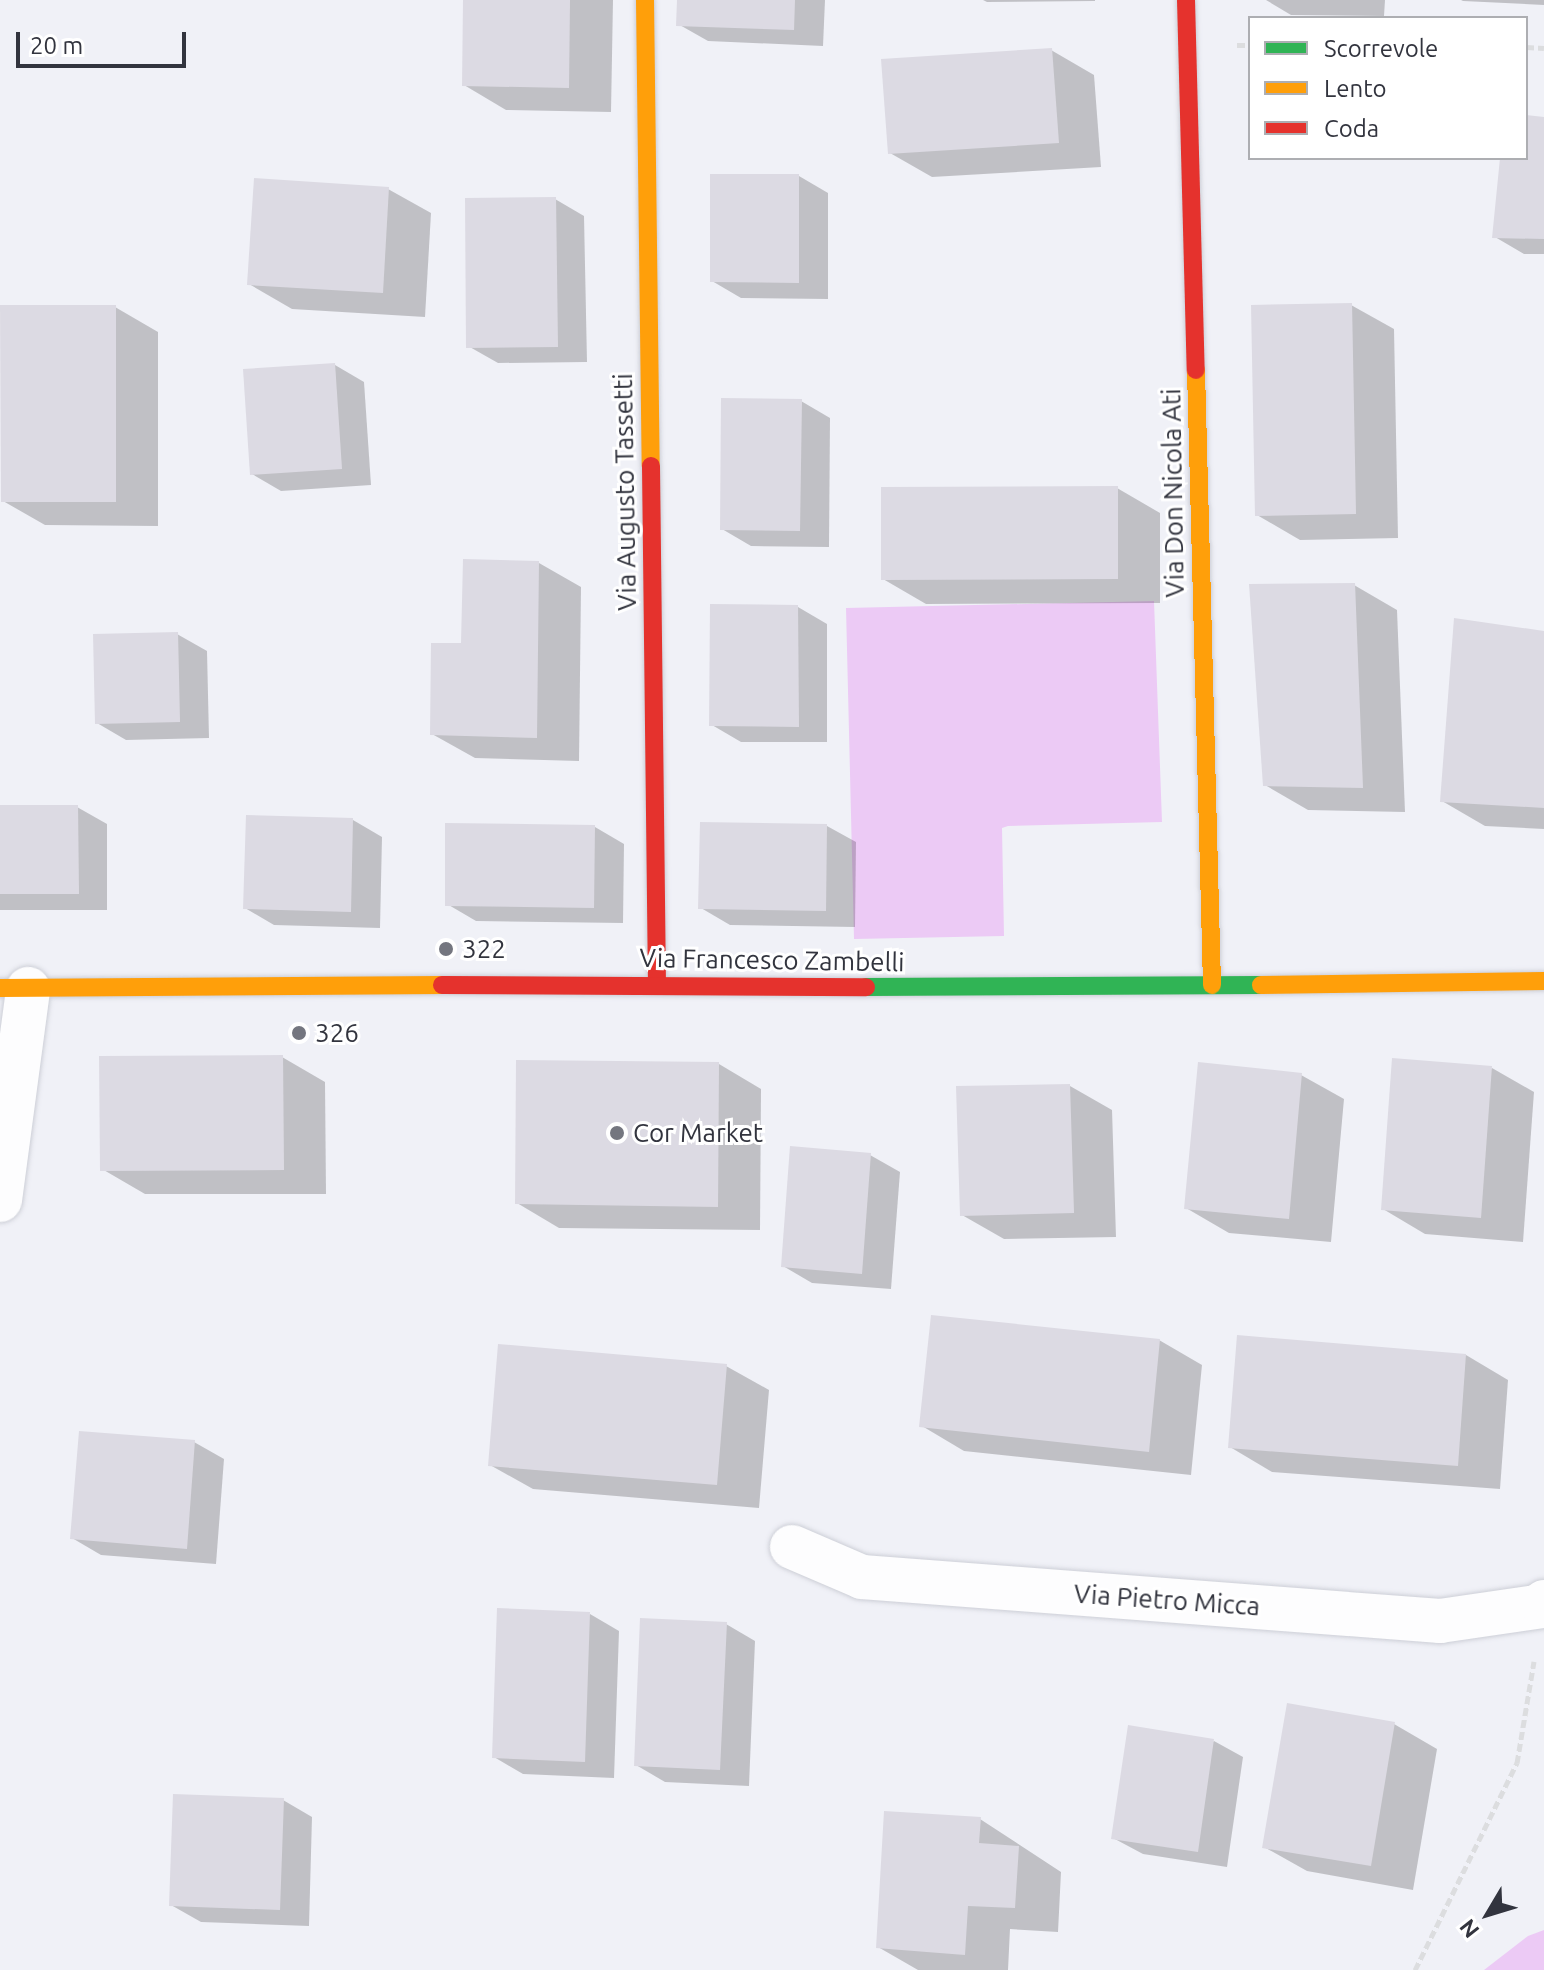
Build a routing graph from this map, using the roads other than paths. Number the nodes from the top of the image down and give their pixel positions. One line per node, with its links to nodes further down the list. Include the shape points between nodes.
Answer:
1 (645, 0): 4 (street, Via Augusto Tassetti)
2 (1186, 0): 5 (street, Via Don Nicola Ati)
3 (1544, 981): 5 (street, Via Francesco Zambelli)
4 (657, 983): 5 (street, Via Francesco Zambelli, via 996,989); 6 (street, Via Francesco Zambelli)
5 (1212, 985)
6 (14, 989): 7 (street)
7 (0, 1200)
8 (792, 1547): 9 (street, Via Pietro Micca, via 862,1577 1440,1621)
9 (1544, 1604)

